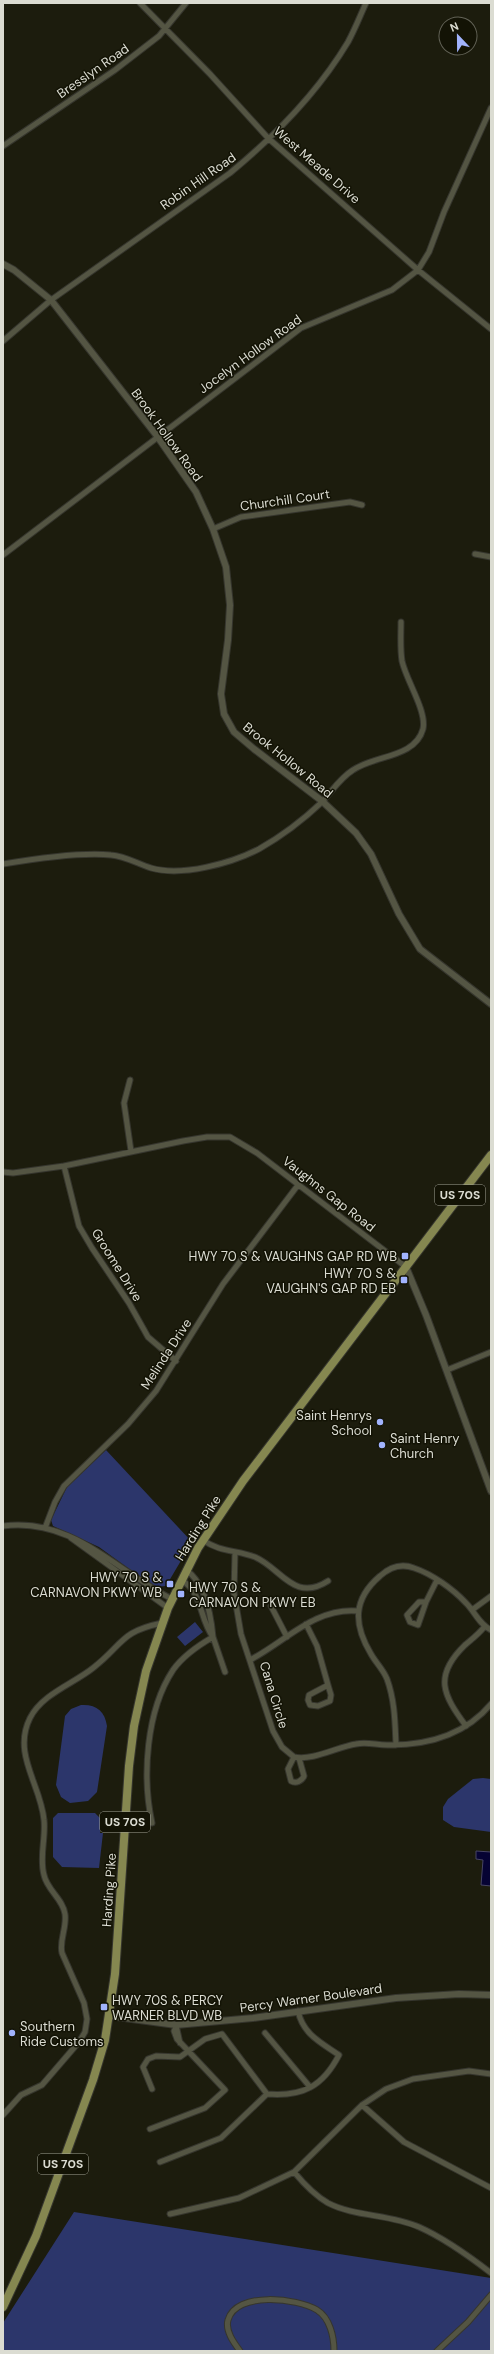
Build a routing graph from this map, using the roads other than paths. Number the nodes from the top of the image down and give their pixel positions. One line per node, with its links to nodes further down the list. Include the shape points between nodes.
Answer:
1 (140, 3): 4 (street, West Meade Drive)
2 (186, 3): 4 (street, Bresslyn Road)
3 (366, 3): 6 (street, Robin Hill Road, via 348,41 316,88)
4 (165, 28): 6 (street, West Meade Drive); 7 (street, Bresslyn Road, via 159,36 126,62)
5 (491, 108): 9 (street, Jocelyn Hollow Road, via 444,212 429,252)
6 (268, 138): 9 (street, West Meade Drive); 10 (street, Robin Hill Road, via 230,173)
7 (3, 146)
8 (3, 264): 10 (street, Brook Hollow Road)
9 (418, 270): 11 (street, West Meade Drive); 13 (street, Jocelyn Hollow Road, via 392,290 301,328)
10 (51, 300): 12 (street, Robin Hill Road); 13 (street, Brook Hollow Road)
11 (491, 329)
12 (3, 341)
13 (157, 436): 15 (street, Brook Hollow Road, via 192,486); 17 (street, Jocelyn Hollow Road)
14 (362, 504): 15 (street, Churchill Court, via 350,502 241,516)
15 (213, 529): 20 (street, Brook Hollow Road, via 226,567 230,605 221,694 224,714 234,732)
16 (475, 554): 18 (street)
17 (3, 555)
18 (491, 557)
19 (401, 622): 20 (street, via 402,662 423,717 423,729 417,742 406,751 371,760 344,775)
20 (322, 801): 21 (street, via 298,824 258,849 229,861 208,866 164,871 113,855 97,854); 22 (street, Brook Hollow Road, via 356,833 371,854 398,914 420,949)
21 (3, 864)
22 (491, 1004)
23 (130, 1080): 24 (street, via 124,1103)
24 (132, 1151): 26 (street, Vaughns Gap Road); 28 (street, Vaughns Gap Road, via 206,1137 230,1137 257,1152)
25 (491, 1155): 29 (main road, Harding Pike / US 70S)
26 (64, 1166): 27 (street, Vaughns Gap Road); 31 (street, Groome Drive, via 79,1226 148,1337)
27 (3, 1172)
28 (298, 1185): 29 (street, Vaughns Gap Road); 31 (street, Melinda Drive, via 232,1272)
29 (406, 1267): 32 (street); 37 (main road, Harding Pike / US 70S, via 243,1481)
30 (491, 1352): 32 (street)
31 (176, 1361): 35 (street, Melinda Drive, via 136,1415 66,1482 54,1502)
32 (447, 1370): 33 (street)
33 (491, 1490)
34 (3, 1526): 35 (street)
35 (45, 1528): 36 (street)
36 (58, 1531): 44 (street, via 98,1550 150,1588); 47 (street)
37 (203, 1540): 38 (street, via 217,1548); 39 (main road, Harding Pike / US 70S)
38 (235, 1552): 42 (street, via 262,1561 292,1585 312,1586); 56 (street, via 233,1577 236,1611)
39 (186, 1570): 40 (main road, Harding Pike / US 70S); 54 (street, via 202,1590)
40 (181, 1580): 44 (main road, Harding Pike / US 70S); 54 (street, via 190,1585 195,1592)
41 (437, 1580): 45 (street); 48 (street); 49 (street, via 409,1566 392,1568 369,1587 362,1597)
42 (328, 1581)
43 (491, 1596): 48 (street)
44 (172, 1599): 47 (main road, Harding Pike / US 70S)
45 (426, 1602): 45 (street, via 418,1624 410,1622 407,1618 408,1613 419,1602)
46 (271, 1606): 55 (street)
47 (168, 1608): 50 (main road, Harding Pike / US 70S)
48 (472, 1610): 52 (street)
49 (358, 1611): 51 (street, Cana Circle, via 338,1611); 61 (street, via 368,1648 389,1684 395,1716)
50 (162, 1623): 65 (main road, Harding Pike / US 70S, via 143,1684 132,1741); 74 (street, via 139,1628 126,1635 93,1668 40,1705 27,1724 24,1737 25,1756 45,1822 44,1875 65,1912 62,1953 84,2003 87,2022 79,2042 46,2081 38,2088 21,2095)
51 (306, 1624): 55 (street, Cana Circle); 58 (street, via 317,1646)
52 (485, 1626): 53 (street); 60 (street, via 457,1655 444,1681 449,1701)
53 (491, 1630)
54 (213, 1637): 57 (street); 62 (street, via 190,1653 176,1667 160,1699 151,1735 147,1769 147,1797)
55 (287, 1637): 56 (street, Cana Circle)
56 (250, 1660): 61 (street, Cana Circle, via 275,1736 282,1747 296,1757 362,1743)
57 (225, 1672)
58 (328, 1685): 58 (street, via 332,1695 330,1700 318,1706 310,1705 309,1695)
59 (491, 1704): 60 (street, Cana Circle)
60 (466, 1726): 61 (street, Cana Circle, via 433,1741)
61 (396, 1745)
62 (152, 1823)
63 (491, 1995): 64 (street, Percy Warner Boulevard, via 458,1994 396,1998)
64 (298, 2010): 66 (street, Percy Warner Boulevard, via 253,2018); 70 (street, via 300,2022 309,2035 339,2055 326,2077)
65 (110, 2016): 66 (street, Percy Warner Boulevard); 82 (main road, US 70S, via 100,2060 77,2127 36,2236)
66 (176, 2026): 68 (street, via 174,2031)
67 (265, 2033): 70 (street)
68 (188, 2052): 71 (street, via 180,2057 156,2056 145,2062 143,2067); 72 (street, via 205,2038 222,2034); 75 (street, via 225,2090 205,2108)
69 (491, 2074): 73 (street, via 469,2071 412,2079 386,2089)
70 (310, 2087): 72 (street, via 288,2094)
71 (152, 2089)
72 (267, 2094): 76 (street, via 221,2138)
73 (362, 2106): 77 (street); 78 (street, via 404,2142)
74 (4, 2112)
75 (150, 2129)
76 (160, 2162)
77 (294, 2172): 79 (street, via 239,2198); 80 (street, via 311,2191 327,2202 343,2210 382,2216 418,2227)
78 (491, 2188)
79 (170, 2214)
80 (491, 2273)
81 (491, 2296): 85 (street)
82 (3, 2307)
83 (240, 2351): 84 (street, via 229,2332 228,2320 237,2307 265,2300 291,2301 318,2310 330,2326)
84 (334, 2351)
85 (437, 2351)

